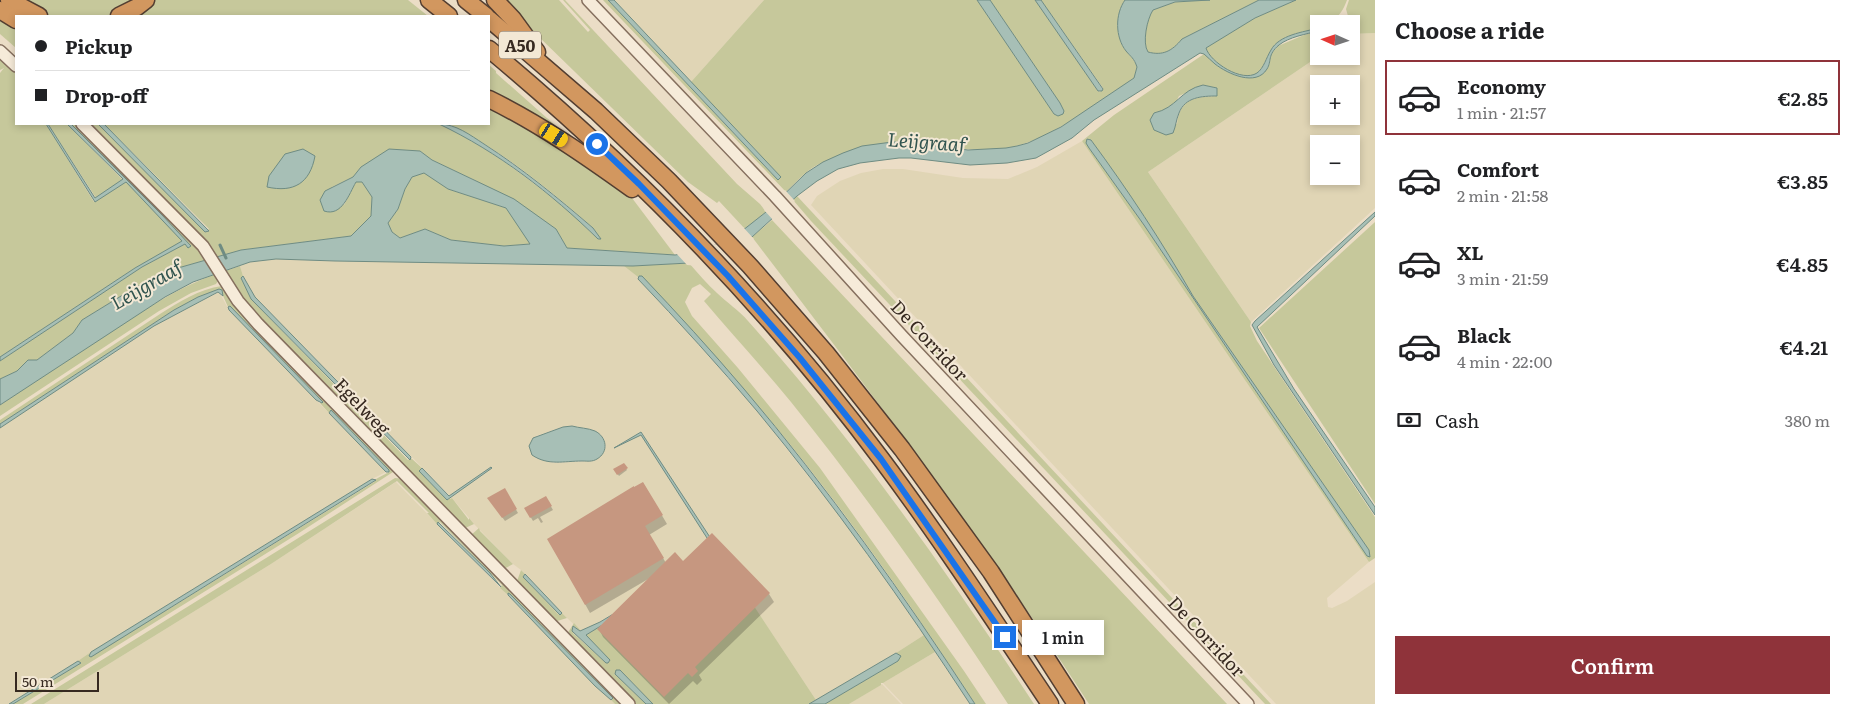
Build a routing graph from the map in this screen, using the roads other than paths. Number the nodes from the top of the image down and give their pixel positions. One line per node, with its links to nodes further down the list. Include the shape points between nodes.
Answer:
1 (8, 0): 8 (highway)
2 (146, 0): 9 (highway)
3 (429, 0): 10 (highway)
4 (466, 0): 11 (highway, A50)
5 (495, 0): 17 (highway, A50, via 514,19)
6 (588, 0): 24 (street, De Corridor)
7 (0, 10): 12 (highway)
8 (37, 15)
9 (121, 15)
10 (448, 15)
11 (485, 15)
12 (15, 19)
13 (490, 20): 17 (highway, A50)
14 (490, 50): 20 (highway, A50, via 582,131)
15 (0, 52): 16 (street)
16 (15, 65)
17 (552, 72): 23 (highway, A50, via 706,218 826,353 902,449 991,572)
18 (490, 100): 20 (highway, A50, via 566,143)
19 (83, 125): 21 (street, Egelweg, via 192,234 238,301 258,324)
20 (676, 221): 22 (highway, A50, via 779,333 881,459)
21 (629, 704)
22 (1050, 704)
23 (1076, 704)
24 (1248, 704)

